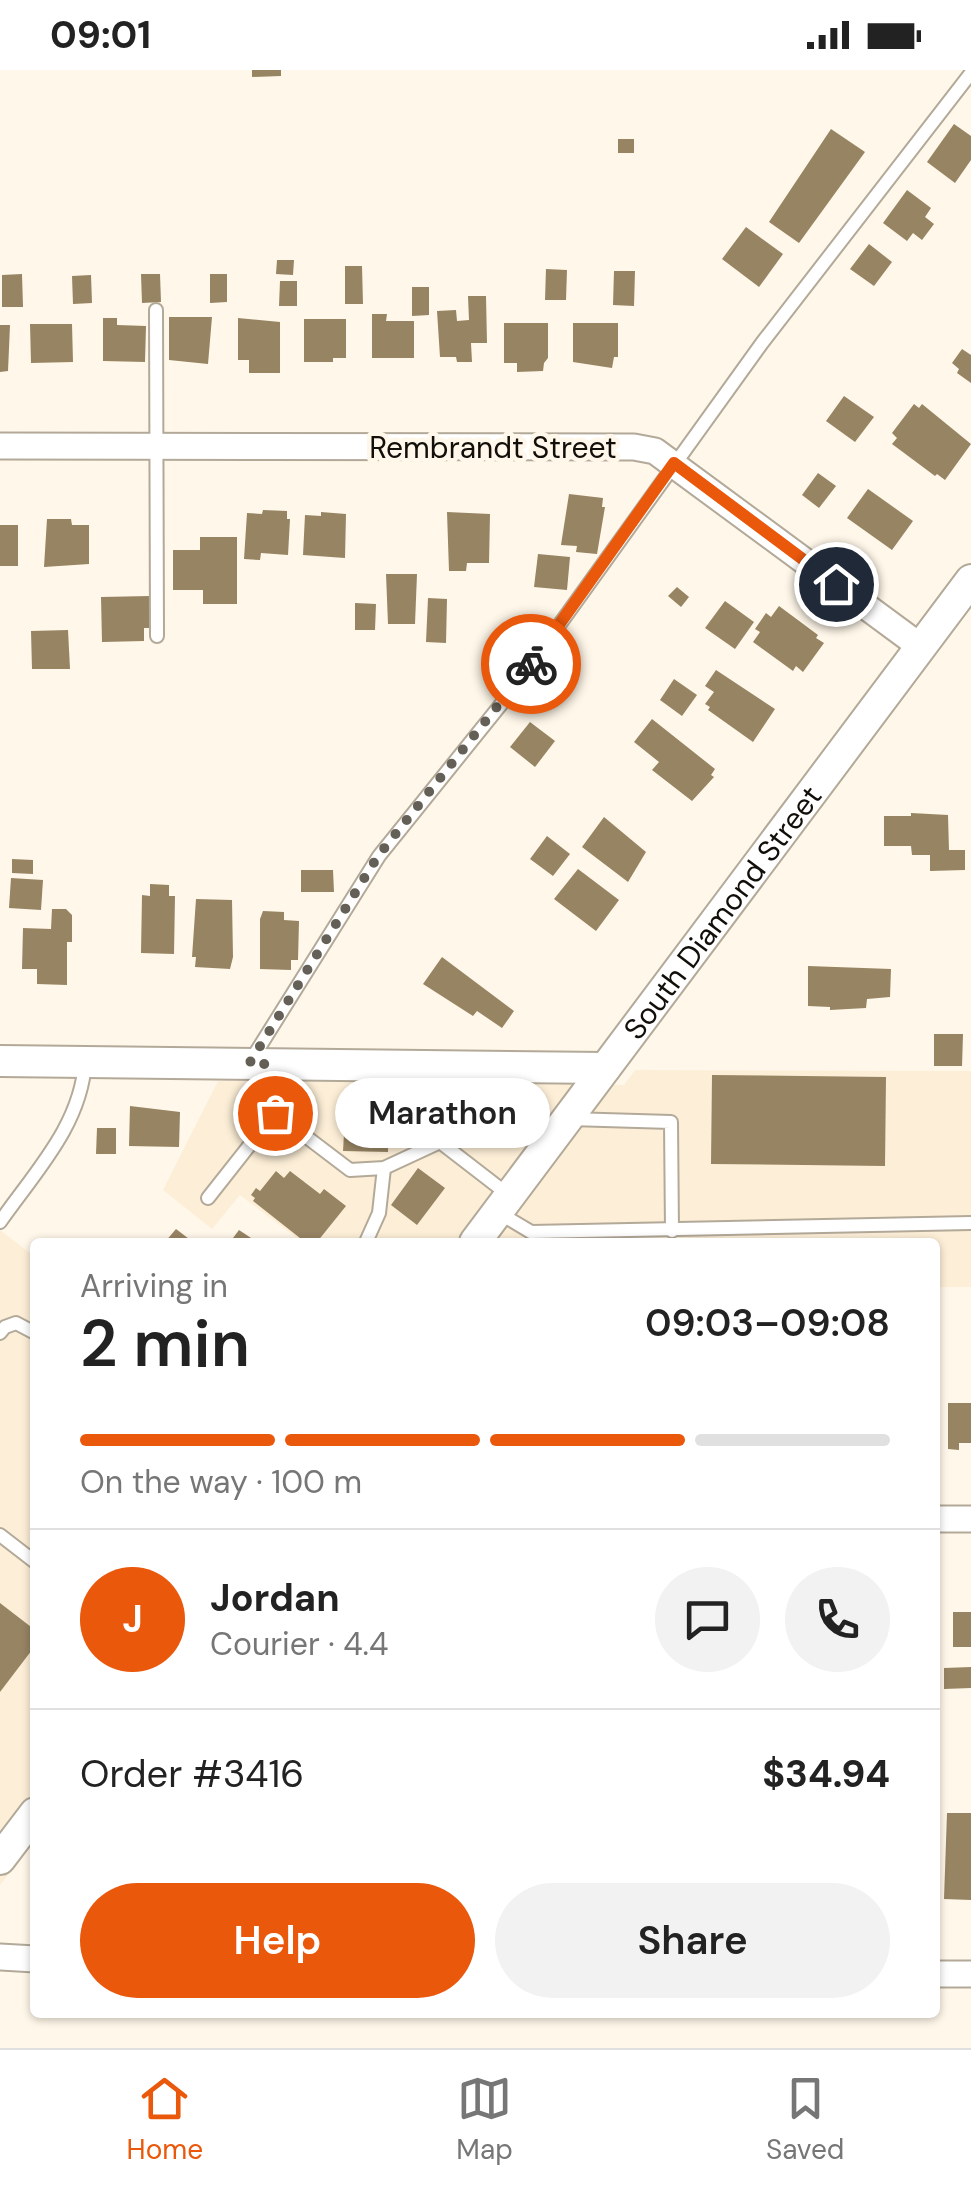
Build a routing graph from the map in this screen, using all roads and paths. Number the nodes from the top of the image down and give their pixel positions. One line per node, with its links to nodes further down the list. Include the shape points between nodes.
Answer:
1 (971, 73): 5 (lane)
2 (156, 310): 4 (lane)
3 (0, 446): 4 (street, Rembrandt Street)
4 (154, 446): 5 (street, Rembrandt Street, via 634,447 656,450); 8 (lane)
5 (674, 463): 9 (street, Rembrandt Street); 12 (lane, via 511,692 378,856)
6 (971, 580): 7 (street, South Diamond Street)
7 (958, 616): 9 (street, South Diamond Street)
8 (157, 636)
9 (921, 647): 14 (street, South Diamond Street)
10 (0, 1062): 11 (street)
11 (85, 1062): 12 (street); 21 (lane, via 68,1127)
12 (258, 1064): 13 (street); 15 (lane)
13 (465, 1067): 14 (street); 17 (lane)
14 (605, 1068): 16 (street, South Diamond Street)
15 (275, 1113): 18 (lane, via 350,1170); 19 (lane)
16 (567, 1119): 20 (street, South Diamond Street); 23 (lane, via 671,1122)
17 (440, 1142): 18 (lane); 20 (lane)
18 (384, 1168): 24 (lane, via 379,1213)
19 (208, 1198)
20 (504, 1204): 23 (lane, via 531,1232); 25 (street, South Diamond Street)
21 (0, 1222)
22 (971, 1223): 23 (lane)
23 (672, 1231)
24 (368, 1238)
25 (479, 1238)
26 (30, 1329): 27 (lane, via 16,1322)
27 (0, 1333)
28 (940, 1519): 29 (street)
29 (971, 1520)
30 (0, 1535): 31 (lane)
31 (30, 1558)
32 (30, 1820): 33 (street)
33 (0, 1859)
34 (0, 1957): 35 (street)
35 (30, 1959)
36 (940, 1974): 37 (street)
37 (971, 1974)

